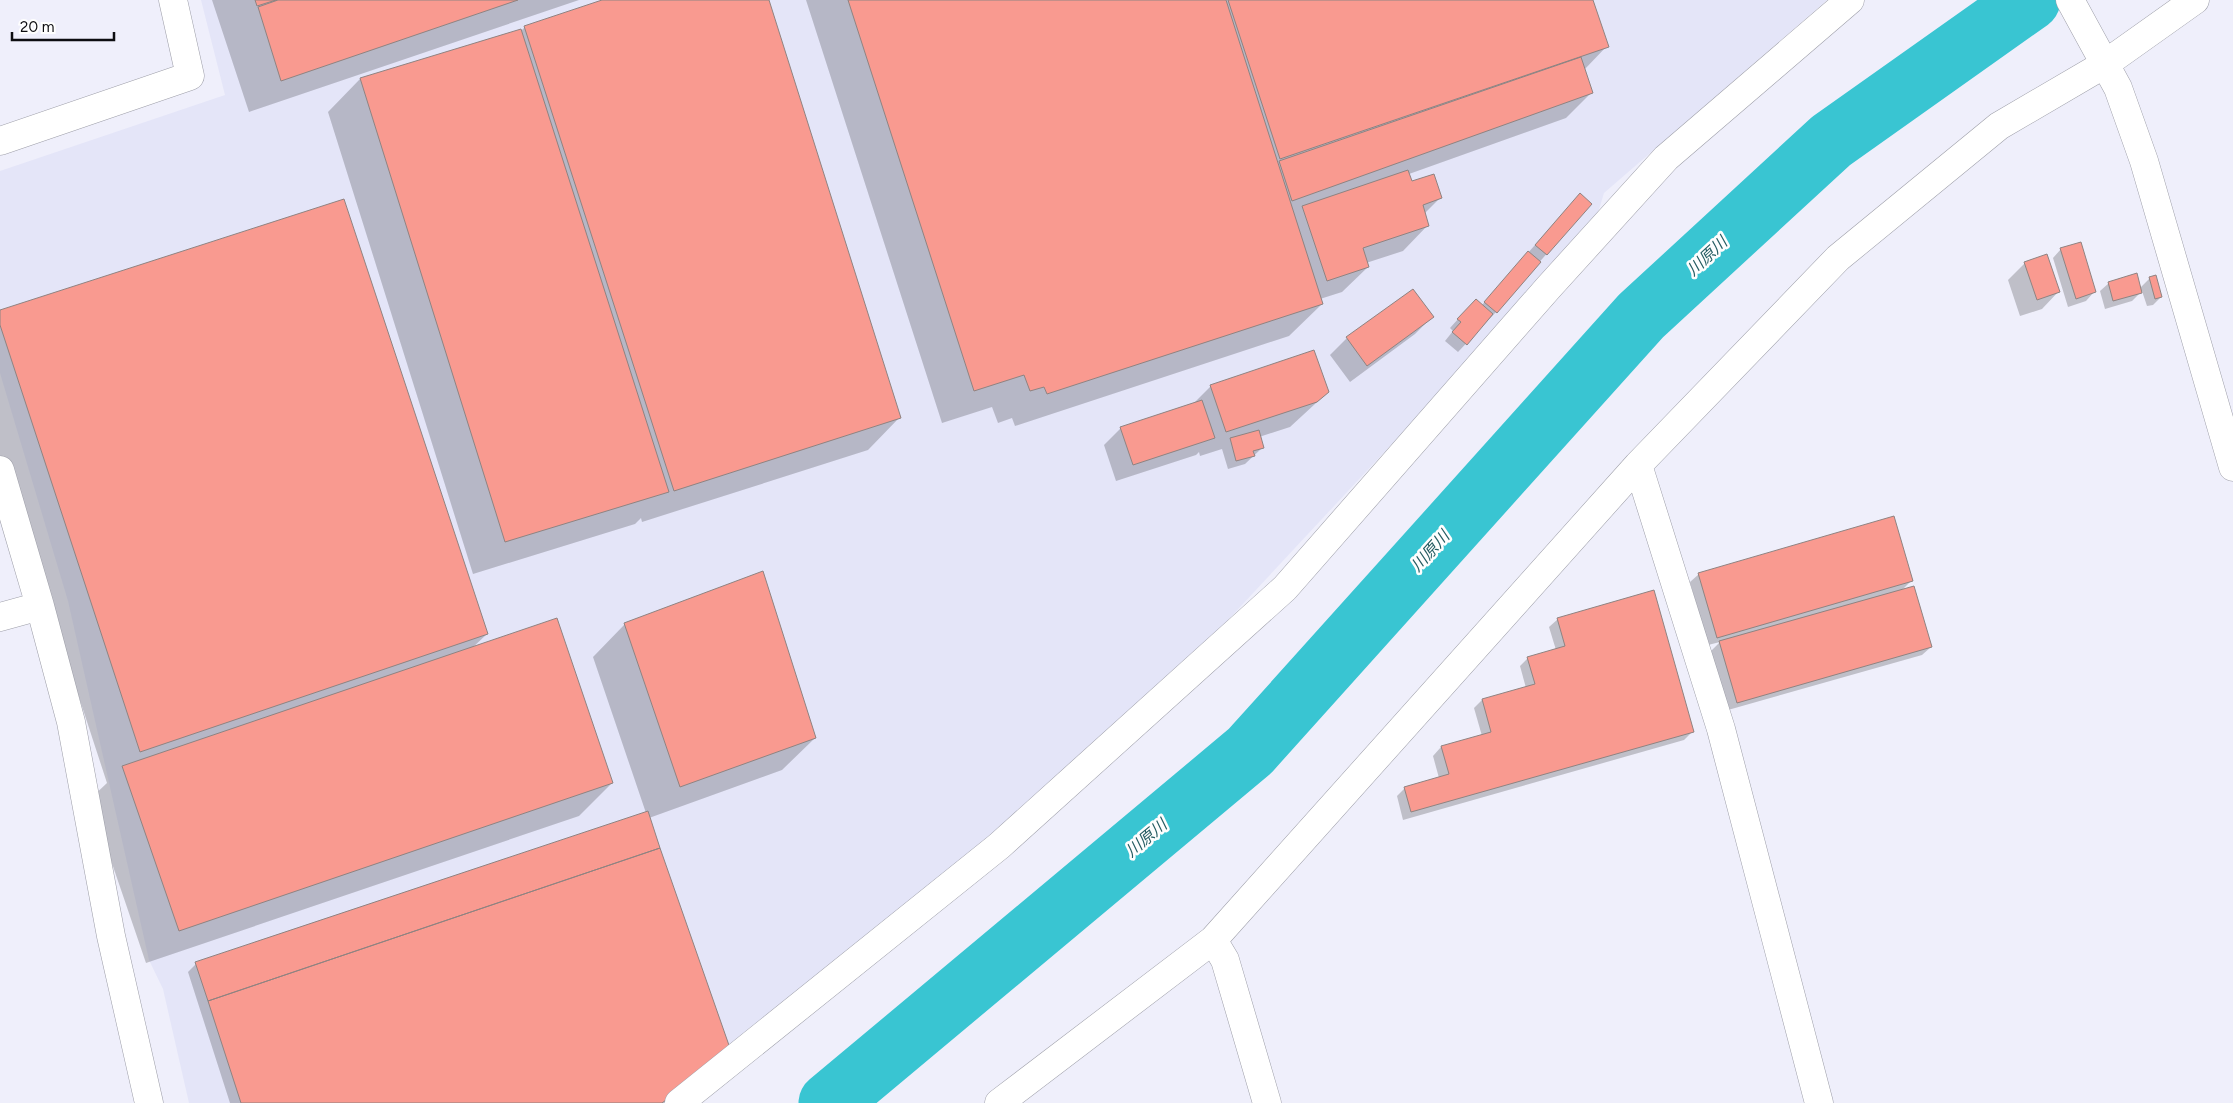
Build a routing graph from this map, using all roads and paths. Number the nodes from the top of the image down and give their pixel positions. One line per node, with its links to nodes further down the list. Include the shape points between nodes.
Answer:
1 (173, 0): 6 (street, via 190,76)
2 (1850, 0): 14 (street, via 1666,158 1285,588 999,846)
3 (2070, 0): 5 (street)
4 (2195, 0): 5 (street)
5 (2105, 64): 7 (street, via 1999,126 1838,258); 8 (street, via 2118,88 2144,161)
6 (0, 141)
7 (1638, 465): 12 (street); 17 (street, via 1721,729)
8 (2233, 467)
9 (0, 470): 10 (street)
10 (40, 606): 11 (street); 13 (street, via 71,722 115,955)
11 (0, 617)
12 (1213, 940): 15 (street); 16 (street, via 1225,960)
13 (149, 1103)
14 (680, 1103)
15 (999, 1103)
16 (1267, 1103)
17 (1819, 1103)

